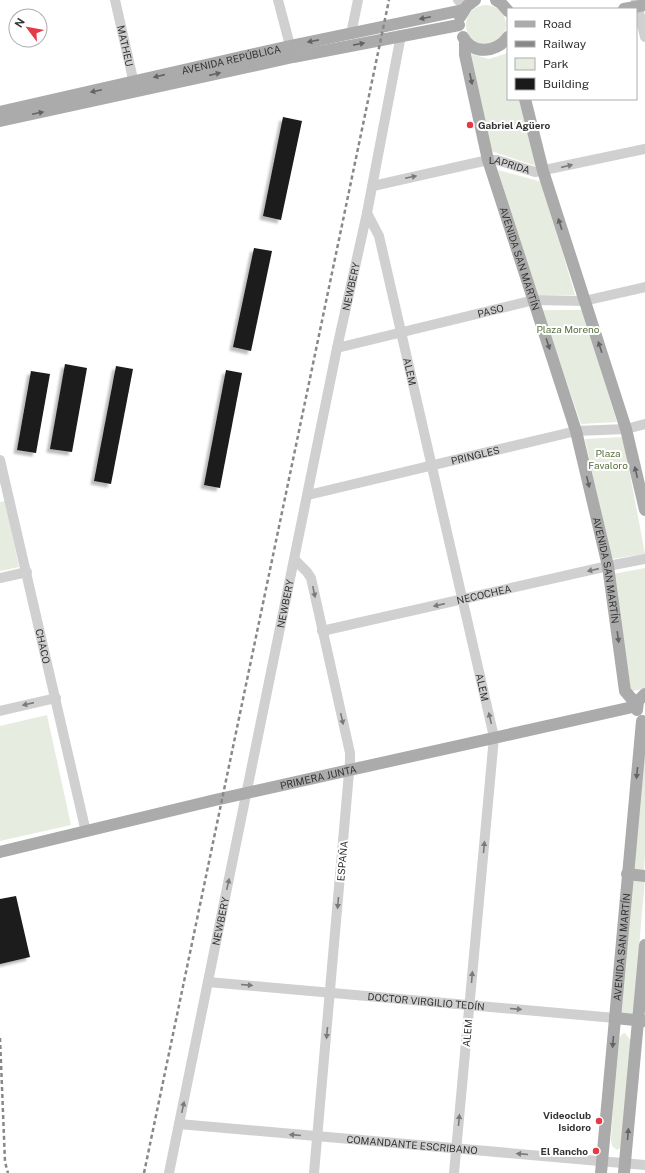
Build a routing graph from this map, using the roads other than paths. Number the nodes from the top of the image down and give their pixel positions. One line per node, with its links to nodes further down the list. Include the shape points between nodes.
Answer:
1 (115, 0): 16 (street, MATHEU)
2 (278, 0): 15 (street)
3 (358, 0): 10 (street)
4 (496, 0): 7 (main road)
5 (466, 4): 9 (main road); 10 (main road, AVENIDA REPÚBLICA, one-way to 10)
6 (640, 4): 8 (main road); 12 (street)
7 (508, 6)
8 (627, 8)
9 (459, 25): 11 (main road, AVENIDA REPÚBLICA); 14 (main road, AVENIDA SAN MARTÍN)
10 (351, 34): 15 (main road, AVENIDA REPÚBLICA, one-way to 15)
11 (402, 35): 15 (main road, AVENIDA REPÚBLICA, one-way to 11); 23 (street, NEWBERY)
12 (645, 37)
13 (507, 38): 14 (main road, via 496,48 488,50 479,50)
14 (465, 41): 21 (main road, AVENIDA SAN MARTÍN, one-way to 21, via 465,55)
15 (291, 51): 16 (main road, AVENIDA REPÚBLICA)
16 (135, 87): 18 (main road, AVENIDA REPÚBLICA, one-way to 18); 19 (main road, AVENIDA REPÚBLICA, one-way to 16)
17 (525, 100): 22 (main road)
18 (0, 112)
19 (0, 121)
20 (645, 149): 22 (street, LAPRIDA, one-way to 20)
21 (488, 160): 22 (street, LAPRIDA, via 497,160 535,172); 23 (street, LAPRIDA, one-way to 21); 26 (main road, AVENIDA SAN MARTÍN)
22 (543, 171): 27 (main road, one-way to 22)
23 (373, 186): 24 (street, NEWBERY)
24 (367, 213): 28 (street, ALEM, via 379,236); 29 (street, NEWBERY)
25 (645, 287): 27 (street, PASO)
26 (534, 300): 27 (street, PASO); 28 (street, PASO); 32 (main road, AVENIDA SAN MARTÍN, one-way to 32)
27 (584, 301): 31 (main road, one-way to 27)
28 (401, 334): 29 (street, PASO); 34 (street, ALEM)
29 (337, 348): 36 (street, NEWBERY)
30 (645, 424): 31 (street, PRINGLES)
31 (626, 429): 32 (street, PRINGLES); 37 (main road, one-way to 31)
32 (576, 431): 34 (street, PRINGLES); 40 (main road, AVENIDA SAN MARTÍN, one-way to 40)
33 (0, 460): 35 (street, CHACO)
34 (432, 467): 36 (street, PRINGLES); 43 (street, ALEM)
35 (4, 494): 41 (street, CHACO)
36 (308, 496): 39 (street, NEWBERY)
37 (645, 510)
38 (645, 559): 40 (street, NECOCHEA)
39 (294, 560): 44 (street, ESPAÑA, one-way to 44, via 311,578); 52 (street, NEWBERY)
40 (608, 566): 43 (street, NECOCHEA, one-way to 43); 47 (main road, AVENIDA SAN MARTÍN, one-way to 47, via 625,691)
41 (27, 572): 42 (street); 46 (street, CHACO)
42 (0, 578)
43 (462, 600): 44 (street, NECOCHEA, one-way to 44); 50 (street, ALEM, one-way to 43)
44 (322, 632): 51 (street, ESPAÑA, one-way to 51, via 350,753)
45 (645, 694): 47 (main road)
46 (56, 698): 48 (street, one-way to 48); 53 (street, CHACO)
47 (637, 706): 49 (main road, via 638,716); 50 (main road, PRIMERA JUNTA)
48 (0, 711)
49 (644, 722): 55 (main road, AVENIDA SAN MARTÍN, one-way to 55)
50 (494, 737): 51 (main road, PRIMERA JUNTA); 60 (street, ALEM, one-way to 50)
51 (349, 771): 52 (main road, PRIMERA JUNTA); 59 (street, ESPAÑA, one-way to 59)
52 (247, 794): 53 (main road, PRIMERA JUNTA, via 208,801); 58 (street, NEWBERY, one-way to 52)
53 (86, 832): 54 (main road, PRIMERA JUNTA)
54 (0, 852)
55 (627, 874): 56 (main road); 61 (main road, AVENIDA SAN MARTÍN)
56 (645, 876)
57 (645, 945): 62 (main road)
58 (208, 982): 59 (street, DOCTOR VIRGILIO TEDÍN, one-way to 59); 63 (street, NEWBERY, one-way to 58)
59 (330, 992): 60 (street, DOCTOR VIRGILIO TEDÍN); 64 (street, ESPAÑA, one-way to 64)
60 (469, 1005): 61 (street, DOCTOR VIRGILIO TEDÍN, one-way to 61); 65 (street, ALEM, one-way to 60)
61 (615, 1018): 62 (main road, DOCTOR VIRGILIO TEDÍN); 67 (main road, AVENIDA SAN MARTÍN, one-way to 67)
62 (642, 1021): 68 (main road, one-way to 62)
63 (179, 1124): 64 (street, COMANDANTE ESCRIBANO, one-way to 63); 69 (street, NEWBERY)
64 (317, 1136): 65 (street, COMANDANTE ESCRIBANO); 70 (street, ESPAÑA)
65 (456, 1148): 67 (street, COMANDANTE ESCRIBANO, one-way to 65); 71 (street, ALEM)
66 (645, 1165): 68 (street, COMANDANTE ESCRIBANO)
67 (602, 1167): 68 (street, COMANDANTE ESCRIBANO)
68 (625, 1168)
69 (169, 1173)
70 (314, 1173)
71 (454, 1173)

